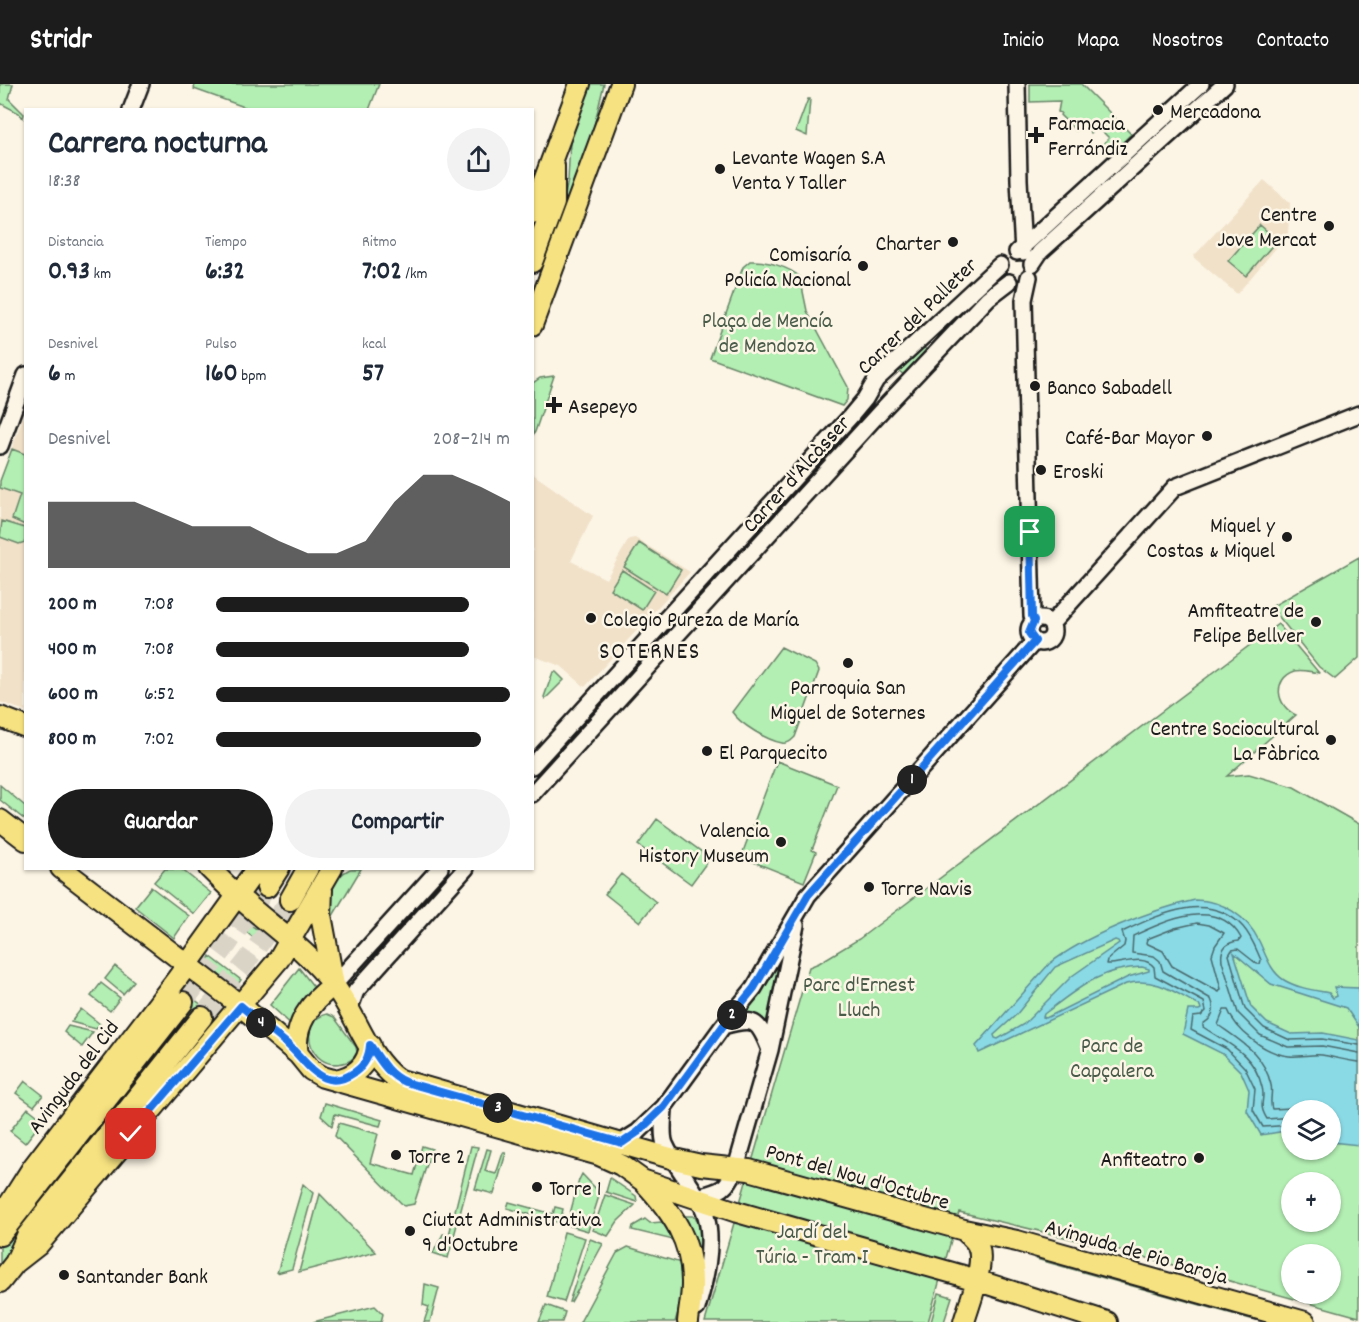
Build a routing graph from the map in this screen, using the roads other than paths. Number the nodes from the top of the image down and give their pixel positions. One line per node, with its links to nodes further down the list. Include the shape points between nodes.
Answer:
1 (141, 84): 7 (street)
2 (580, 84): 8 (main road)
3 (1017, 84): 12 (street)
4 (1201, 84): 12 (street)
5 (1224, 84): 12 (street)
6 (619, 85): 13 (main road)
7 (132, 108)
8 (554, 155): 9 (main road); 10 (main road, via 554,203)
9 (534, 208)
10 (534, 257)
11 (1000, 265): 12 (street, Carrer del Palleter, via 1006,255); 12 (street, via 1002,276); 15 (street, Carrer del Palleter, via 876,380)
12 (1021, 266): 16 (street, Carrer del Palleter); 21 (street)
13 (534, 319)
14 (24, 380): 18 (street)
15 (866, 399): 19 (street, Carrer d'Alcàsser)
16 (880, 412): 20 (street, Carrer d'Alcàsser)
17 (1359, 414): 22 (street, via 1175,487)
18 (0, 446)
19 (729, 551): 20 (street, Carrer d'Alcàsser); 24 (street, Carrer d'Alcàsser)
20 (742, 564): 25 (street, Carrer d'Alcàsser)
21 (1034, 621): 22 (street); 23 (street, via 1029,633)
22 (1051, 624): 23 (street, via 1050,639 1043,643)
23 (1035, 641): 43 (street, via 808,895)
24 (607, 683): 25 (street); 28 (street, Carrer d'Alcàsser)
25 (621, 695): 29 (street, Carrer d'Alcàsser)
26 (0, 717): 27 (main road)
27 (24, 726)
28 (534, 764)
29 (534, 792)
30 (0, 820): 31 (main road)
31 (24, 838)
32 (64, 870): 45 (main road)
33 (211, 870): 41 (main road)
34 (256, 870): 41 (main road, Avinguda del Cid)
35 (278, 870): 40 (main road)
36 (307, 870): 42 (main road)
37 (438, 870): 46 (street)
38 (463, 870): 49 (street, via 356,991)
39 (327, 877): 44 (main road); 46 (main road, via 321,915)
40 (267, 887)
41 (238, 896): 44 (main road); 45 (main road, Avinguda del Cid)
42 (290, 900)
43 (797, 915): 51 (street, via 754,988); 53 (street)
44 (291, 940): 46 (main road); 48 (main road)
45 (187, 965): 48 (main road); 62 (main road, Avinguda del Cid, via 50,1145)
46 (334, 985): 49 (main road); 54 (main road, via 317,999 302,1022)
47 (183, 1002): 64 (main road, Avinguda del Cid)
48 (241, 1006): 54 (main road); 65 (main road, via 38,1245)
49 (349, 1010): 52 (main road)
50 (202, 1017): 65 (main road, via 27,1236)
51 (723, 1026): 53 (street, via 746,1020 754,1022 762,1028); 56 (street)
52 (370, 1045): 55 (main road, via 364,1065); 57 (main road, Pont del Nou d'Octubre, via 387,1070 405,1082)
53 (770, 1050): 59 (street)
54 (298, 1054): 55 (main road, via 311,1070)
55 (335, 1080): 60 (main road, via 600,1155)
56 (664, 1107): 57 (street); 58 (street, via 664,1142)
57 (622, 1143): 58 (main road, Pont del Nou d'Octubre)
58 (674, 1159): 59 (main road, Pont del Nou d'Octubre); 61 (street)
59 (743, 1169): 61 (street, via 722,1190); 63 (main road, Pont del Nou d'Octubre)
60 (642, 1180): 61 (main road); 68 (main road, via 673,1215 682,1232 692,1271)
61 (697, 1197): 66 (main road); 69 (street, via 706,1216 708,1237 707,1261)
62 (0, 1219)
63 (959, 1229): 66 (main road, via 979,1249); 72 (main road, Avinguda de Pio Baroja, via 1017,1241)
64 (0, 1235)
65 (15, 1263): 67 (main road)
66 (976, 1280): 70 (main road); 71 (main road)
67 (0, 1282)
68 (688, 1322)
69 (693, 1322)
70 (964, 1322)
71 (1107, 1322)
72 (1305, 1322)

